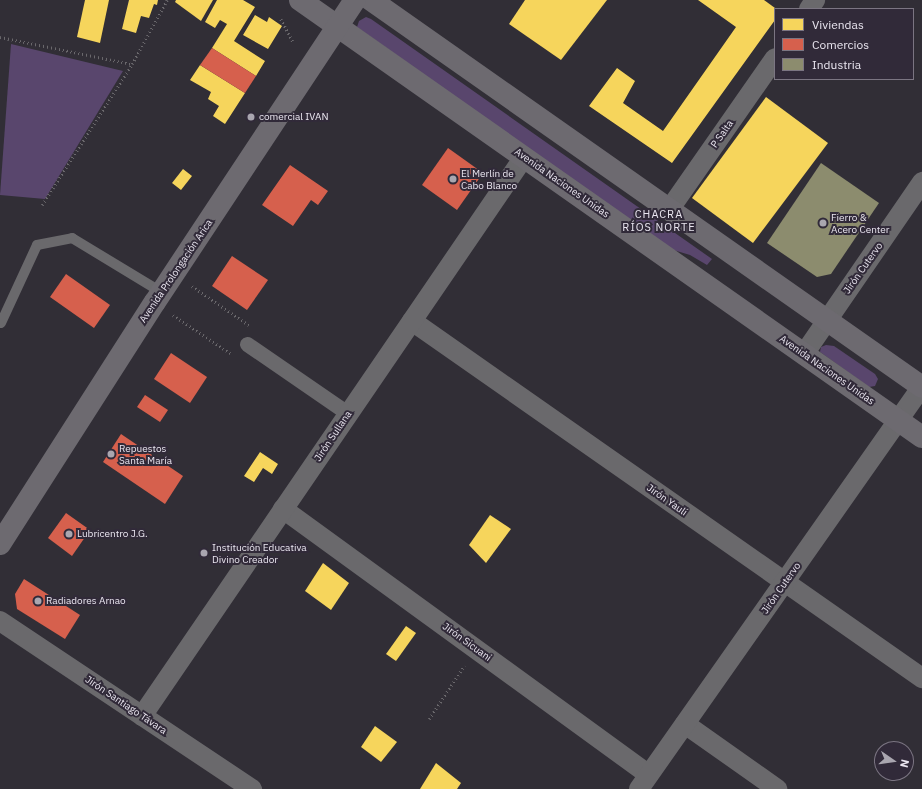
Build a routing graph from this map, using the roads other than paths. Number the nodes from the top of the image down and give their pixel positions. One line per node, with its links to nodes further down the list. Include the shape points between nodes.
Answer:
1 (300, 0): 4 (main road, Avenida Naciones Unidas)
2 (355, 0): 4 (main road, Avenida Prolongación Arica)
3 (371, 0): 8 (main road)
4 (339, 27): 6 (main road, Avenida Naciones Unidas); 9 (main road, Avenida Prolongación Arica)
5 (774, 59): 8 (street, P Salta)
6 (524, 157): 11 (street, Jirón Sullana); 14 (main road, Avenida Naciones Unidas)
7 (922, 182): 10 (street, Jirón Cutervo)
8 (670, 210): 10 (main road)
9 (158, 297): 12 (lane, via 72,238 37,245); 20 (main road, Avenida Prolongación Arica)
10 (827, 320): 14 (street, Jirón Cutervo); 15 (main road)
11 (412, 321): 16 (street, Jirón Sullana); 21 (street, Jirón Yauli)
12 (1, 322)
13 (247, 344): 16 (street)
14 (804, 354): 17 (main road, Avenida Naciones Unidas)
15 (922, 387): 17 (street, Jirón Cutervo)
16 (349, 414): 19 (street, Jirón Sullana)
17 (899, 420): 18 (main road, Avenida Naciones Unidas); 21 (street, Jirón Cutervo)
18 (922, 437)
19 (283, 509): 24 (street, Jirón Sullana); 26 (street, Jirón Sicuani, via 475,648)
20 (0, 544)
21 (785, 583): 23 (street, Jirón Yauli); 25 (street, Jirón Cutervo)
22 (0, 621): 24 (street, Jirón Santiago Távara)
23 (922, 678)
24 (142, 716): 27 (street, Jirón Santiago Távara)
25 (685, 724): 26 (street, Jirón Cutervo); 28 (street)
26 (644, 782)
27 (246, 788)
28 (777, 789)

